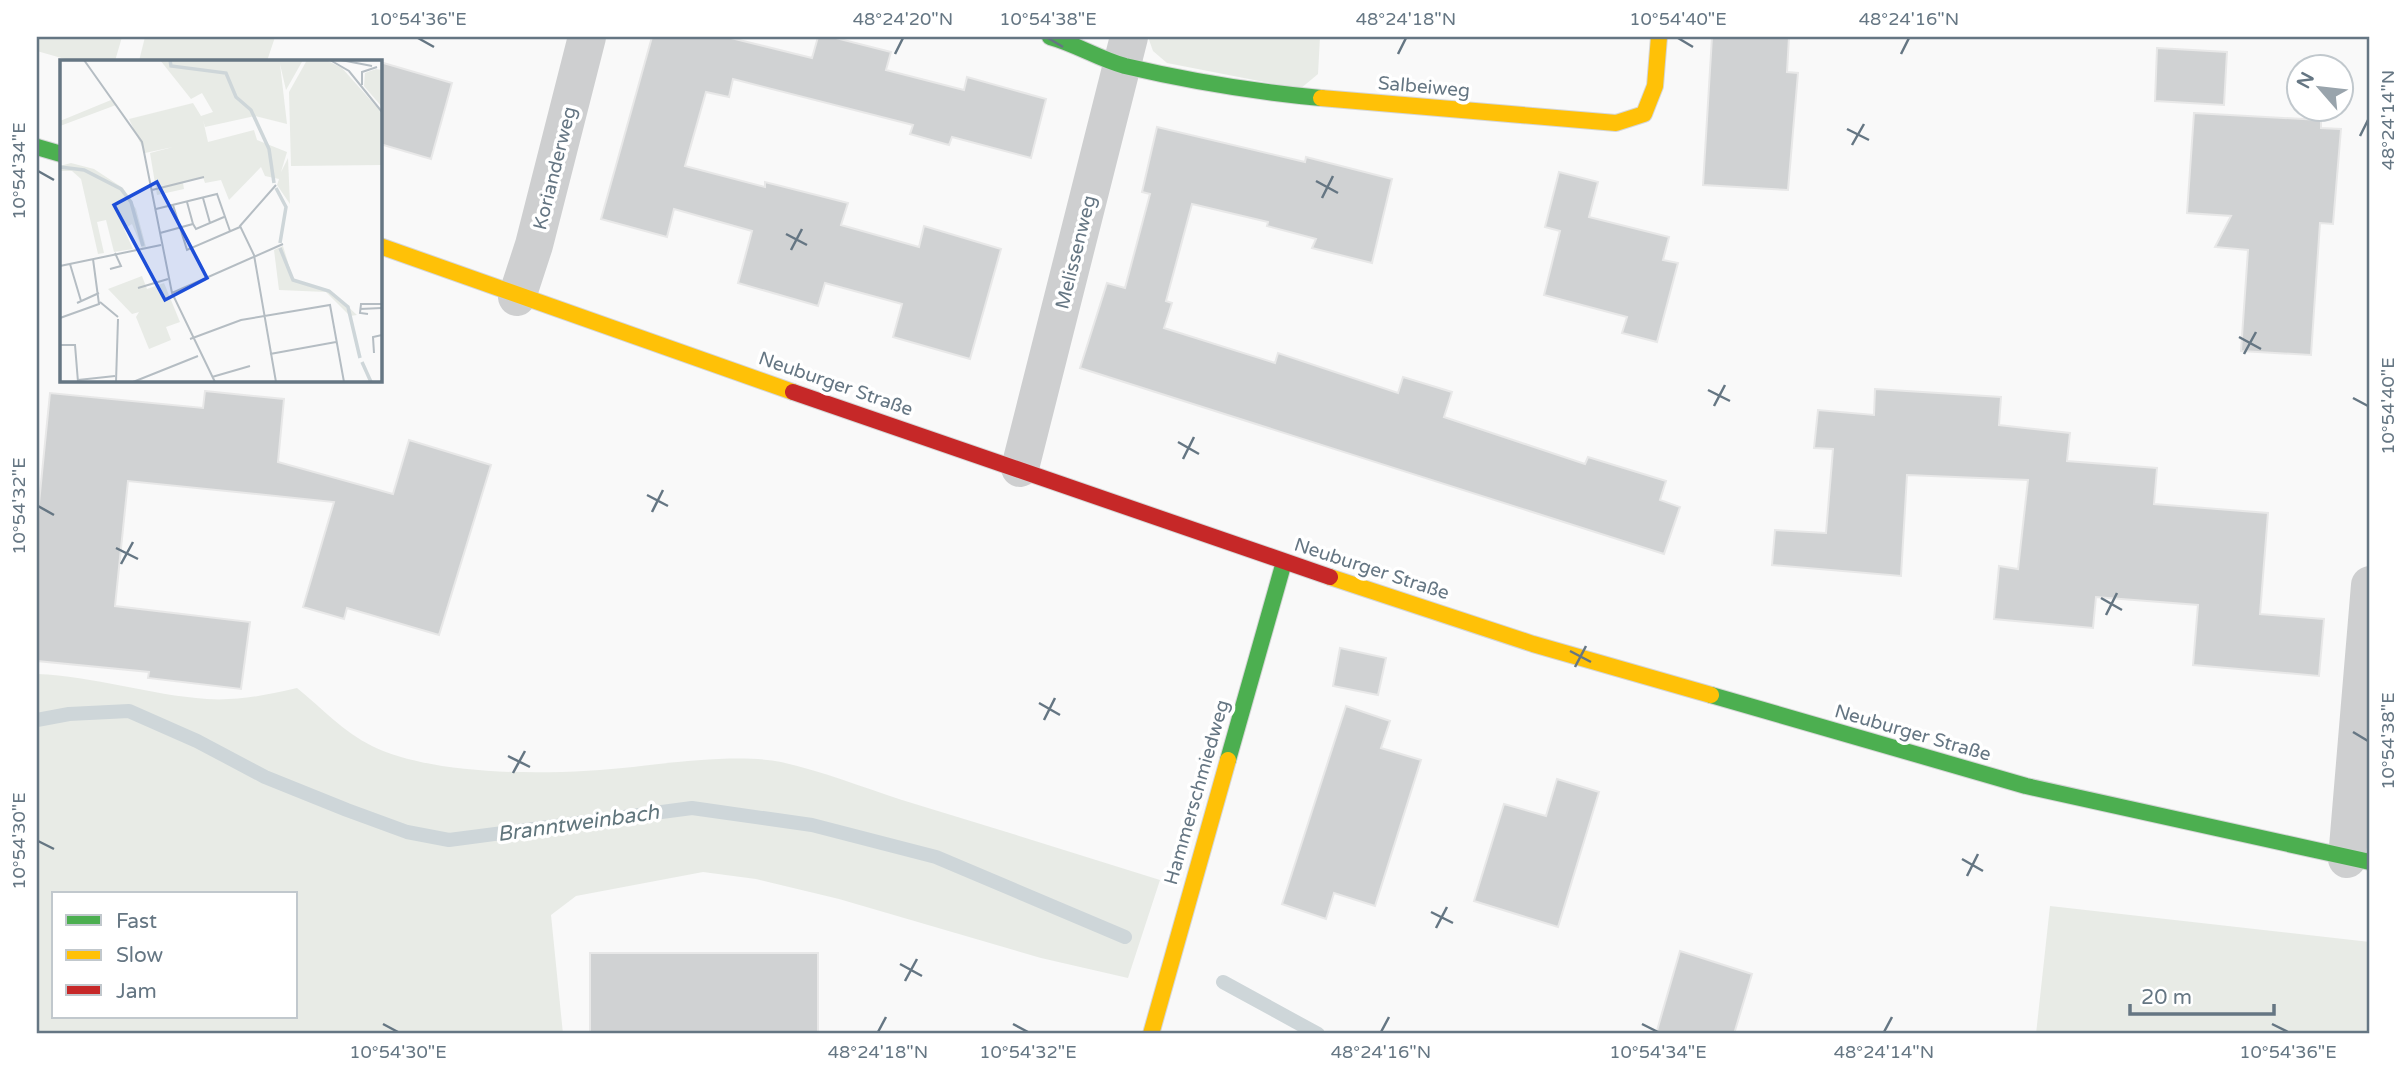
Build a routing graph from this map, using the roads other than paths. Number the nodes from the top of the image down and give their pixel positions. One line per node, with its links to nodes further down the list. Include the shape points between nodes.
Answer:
1 (587, 37): 8 (street, Korianderweg)
2 (1050, 37): 4 (street)
3 (1659, 37): 4 (street, Salbeiweg, via 1655,86 1644,114 1616,123 1274,94)
4 (1126, 51): 9 (street, Melissenweg)
5 (37, 147): 6 (street)
6 (60, 154)
7 (382, 247): 8 (street, Neuburger Straße)
8 (517, 297): 9 (street, Neuburger Straße)
9 (1020, 468): 10 (street, Neuburger Straße)
10 (1284, 562): 12 (street, Neuburger Straße, via 1534,644 2026,786); 13 (street, Hammerschmiedweg)
11 (2370, 585): 12 (street)
12 (2358, 861)
13 (1151, 1034)

